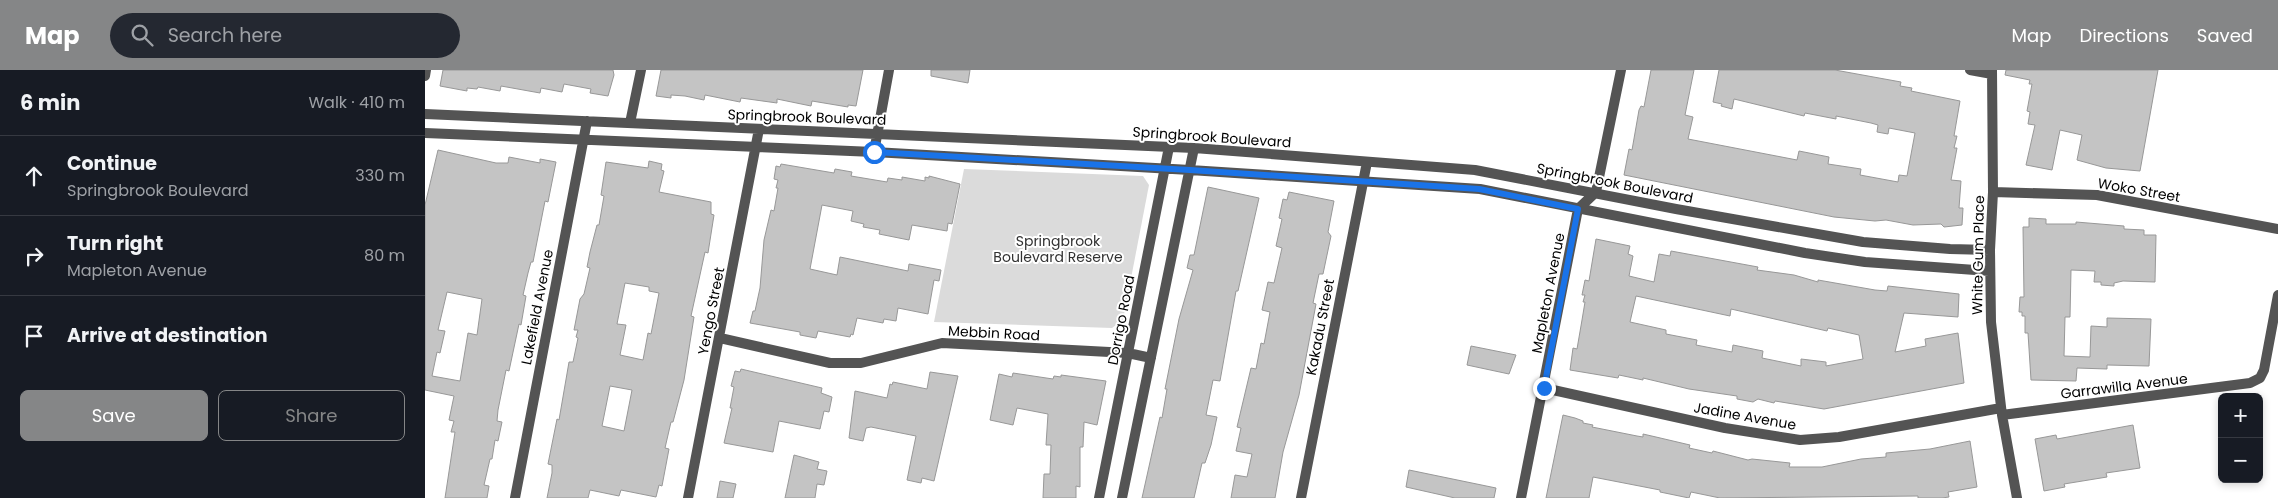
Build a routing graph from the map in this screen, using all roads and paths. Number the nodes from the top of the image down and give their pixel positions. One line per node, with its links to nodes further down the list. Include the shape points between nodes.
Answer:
1 (426, 70): 7 (street)
2 (641, 70): 10 (street)
3 (889, 70): 13 (street)
4 (1621, 70): 23 (street)
5 (1970, 70): 6 (street)
6 (1992, 72): 24 (street, White Gum Place)
7 (425, 76)
8 (425, 114): 9 (street, Springbrook Boulevard)
9 (587, 122): 10 (street, Springbrook Boulevard); 14 (street, Lakefield Avenue)
10 (630, 123): 11 (street, Springbrook Boulevard)
11 (759, 129): 13 (street, Springbrook Boulevard); 15 (street, Yengo Street)
12 (425, 133): 14 (street)
13 (877, 134): 16 (street, Springbrook Boulevard); 18 (street)
14 (583, 140): 15 (street); 35 (street, Lakefield Avenue)
15 (756, 147): 18 (street); 30 (street, Yengo Street)
16 (1169, 147): 17 (street, Springbrook Boulevard); 20 (street, Dorrigo Road)
17 (1194, 148): 19 (street, Springbrook Boulevard); 21 (street)
18 (874, 152): 20 (street)
19 (1367, 162): 22 (street, Kakadu Street); 23 (street, Springbrook Boulevard, via 1475,170)
20 (1165, 168): 21 (street); 31 (street, Dorrigo Road)
21 (1190, 170): 22 (street); 32 (street)
22 (1361, 182): 25 (street, via 1479,189); 39 (street, Kakadu Street)
23 (1596, 192): 25 (street); 27 (street, Springbrook Boulevard, via 1863,242 1950,250)
24 (1993, 192): 26 (street, Woko Street, via 2097,195); 27 (street, White Gum Place)
25 (1578, 209): 28 (street, via 1865,262); 33 (street, Mapleton Avenue)
26 (2278, 228)
27 (1990, 250): 28 (street, White Gum Place)
28 (1989, 270): 34 (street, White Gum Place)
29 (2278, 295): 34 (street, Garrawilla Avenue, via 2264,370 2260,378 2250,383)
30 (720, 338): 31 (street, Mebbin Road, via 846,365 942,343); 36 (street, Yengo Street)
31 (1128, 353): 32 (street, Mebbin Road); 37 (street, Dorrigo Road)
32 (1151, 358): 38 (street)
33 (1544, 388): 34 (street, Jadine Avenue, via 1725,428 1800,440 1839,437); 40 (street, Mapleton Avenue)
34 (2001, 411): 41 (street, White Gum Place)
35 (515, 498)
36 (688, 498)
37 (1099, 498)
38 (1122, 498)
39 (1301, 498)
40 (1521, 498)
41 (2017, 498)

